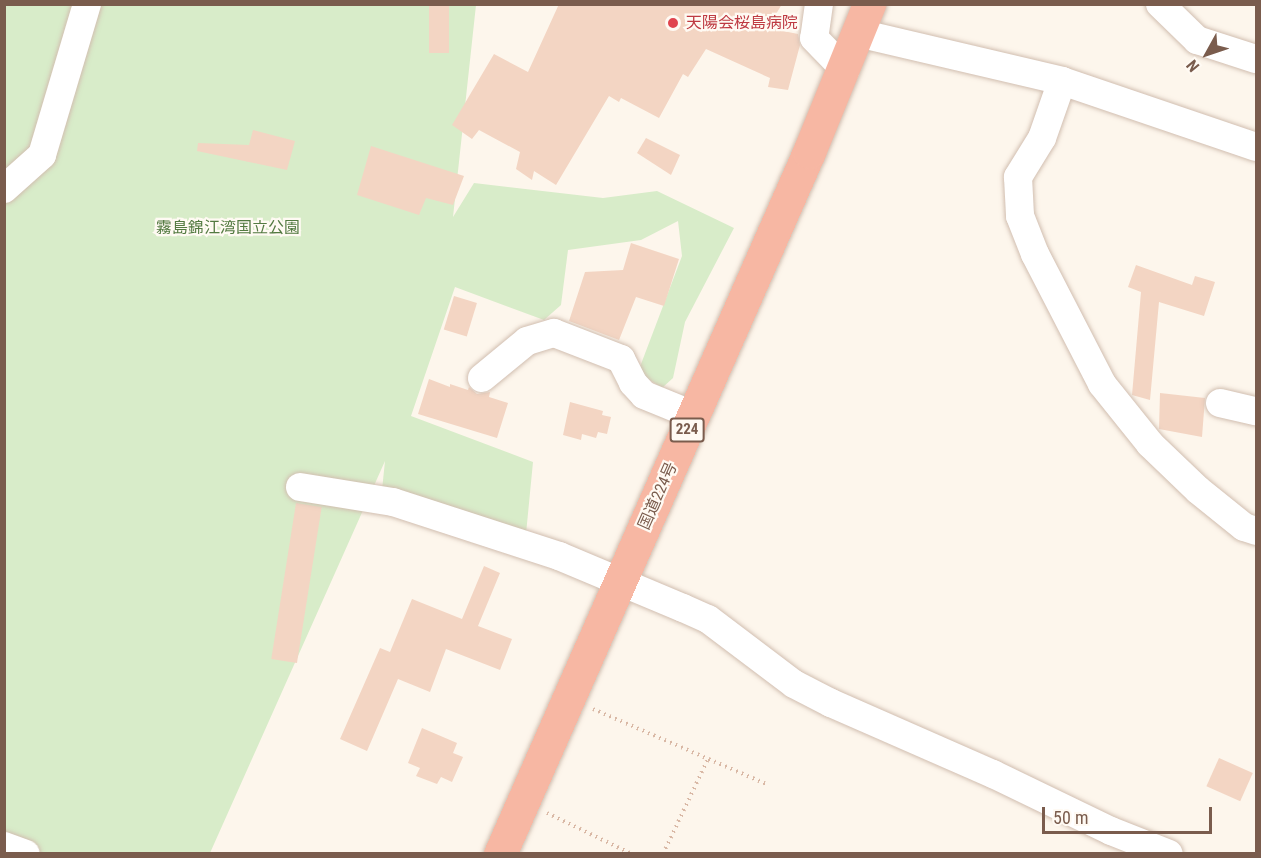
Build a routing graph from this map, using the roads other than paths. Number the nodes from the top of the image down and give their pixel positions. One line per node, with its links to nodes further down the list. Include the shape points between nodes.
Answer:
1 (87, 4): 9 (street, via 42,155)
2 (819, 4): 6 (street, via 814,38)
3 (1160, 4): 5 (street, via 1197,40)
4 (864, 19): 6 (highway, 国道224号 / 224); 7 (street)
5 (1257, 59)
6 (845, 70): 13 (highway, 国道224号 / 224)
7 (1062, 81): 8 (street); 15 (street, via 1042,138 1018,177 1020,216 1035,255 1102,384 1150,444 1198,490 1245,527)
8 (1257, 147)
9 (4, 189)
10 (482, 378): 13 (street, via 527,341 554,333 621,359 644,395)
11 (1220, 403): 12 (street)
12 (1257, 411)
13 (693, 415): 16 (highway, 国道224号 / 224)
14 (300, 487): 16 (street, via 393,502 559,556)
15 (1257, 531)
16 (620, 583): 19 (highway, 国道224号 / 224); 20 (street, via 708,619 794,684 831,703)
17 (4, 846): 18 (street)
18 (26, 854)
19 (500, 854)
20 (1169, 854)

